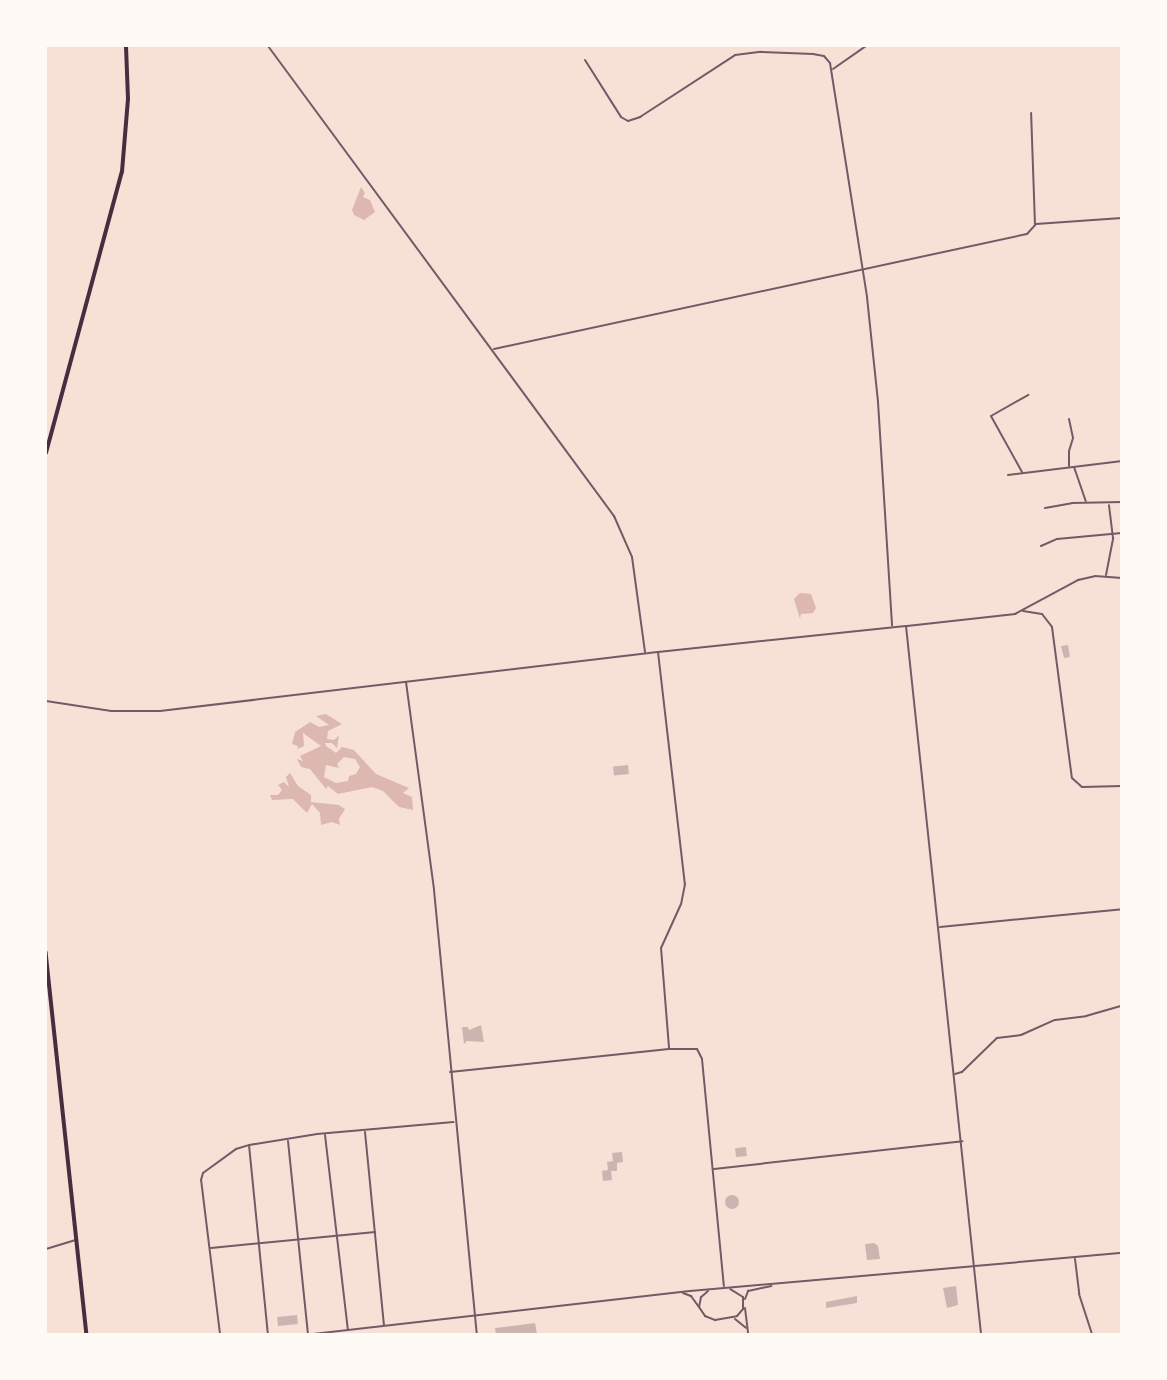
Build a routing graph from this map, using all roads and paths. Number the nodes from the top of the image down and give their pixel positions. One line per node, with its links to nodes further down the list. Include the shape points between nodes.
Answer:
1 (126, 46): 13 (highway, via 128,99 122,172)
2 (268, 46): 10 (street)
3 (866, 46): 5 (street)
4 (585, 60): 5 (street, via 628,121 735,55 820,55 829,60)
5 (832, 70): 9 (street)
6 (1031, 113): 8 (street)
7 (1122, 218): 8 (street)
8 (1035, 225): 9 (street, via 1018,236)
9 (864, 270): 10 (street); 30 (street, via 877,388)
10 (493, 349): 32 (street, via 622,530 636,574)
11 (1028, 395): 17 (street, via 991,416)
12 (1069, 419): 16 (street, via 1073,438)
13 (46, 453)
14 (1122, 461): 15 (street)
15 (1074, 466): 16 (street); 19 (street)
16 (1070, 467): 17 (street)
17 (1022, 473): 18 (street)
18 (1008, 475)
19 (1087, 502): 21 (street); 22 (street)
20 (1122, 502): 21 (street)
21 (1108, 503): 24 (street)
22 (1045, 508)
23 (1122, 533): 24 (street)
24 (1113, 534): 25 (street, via 1057,539); 26 (street)
25 (1041, 546)
26 (1105, 576): 27 (street); 28 (street, via 1078,580)
27 (1122, 578)
28 (1023, 611): 29 (street); 35 (street, via 1042,614 1051,624 1072,778 1082,787)
29 (906, 626): 30 (street); 37 (street)
30 (892, 627): 31 (street)
31 (658, 652): 32 (street); 40 (street, via 685,884 661,948)
32 (645, 653): 33 (street)
33 (405, 681): 34 (street, via 148,712); 41 (street, via 434,890)
34 (46, 701)
35 (1122, 786)
36 (1122, 909): 37 (street)
37 (940, 927): 42 (street)
38 (46, 952): 53 (highway)
39 (1122, 1006): 42 (street, via 997,1038)
40 (669, 1049): 41 (street); 49 (street, via 693,1047 702,1059)
41 (449, 1072): 43 (street)
42 (955, 1074): 47 (street)
43 (454, 1122): 44 (street); 66 (street)
44 (365, 1131): 45 (street); 50 (street)
45 (325, 1134): 46 (street); 51 (street)
46 (288, 1138): 48 (street); 52 (street)
47 (962, 1141): 49 (street); 59 (street)
48 (249, 1144): 54 (street); 55 (street, via 202,1175)
49 (713, 1169): 61 (street)
50 (375, 1233): 51 (street); 68 (street)
51 (336, 1235): 52 (street); 69 (street)
52 (297, 1239): 54 (street); 74 (street)
53 (76, 1240): 56 (street); 71 (highway)
54 (260, 1243): 55 (street); 73 (street)
55 (209, 1248): 72 (street)
56 (46, 1249)
57 (1122, 1253): 58 (street)
58 (1075, 1258): 59 (street); 78 (street, via 1079,1294)
59 (974, 1266): 60 (street); 77 (street)
60 (775, 1285): 61 (street); 64 (street, via 748,1290)
61 (726, 1288): 62 (street); 64 (street, via 740,1293)
62 (712, 1289): 63 (street); 65 (street, via 701,1297)
63 (682, 1292): 65 (street, via 694,1299); 66 (street)
64 (745, 1301): 67 (street, via 740,1314); 70 (street)
65 (701, 1311): 67 (street, via 711,1319)
66 (475, 1316): 68 (street); 76 (street)
67 (730, 1318): 70 (street, via 741,1321)
68 (384, 1326): 69 (street)
69 (348, 1330): 75 (street)
70 (748, 1334)
71 (87, 1335)
72 (220, 1335)
73 (268, 1335)
74 (308, 1335)
75 (313, 1335)
76 (477, 1335)
77 (981, 1335)
78 (1092, 1335)

